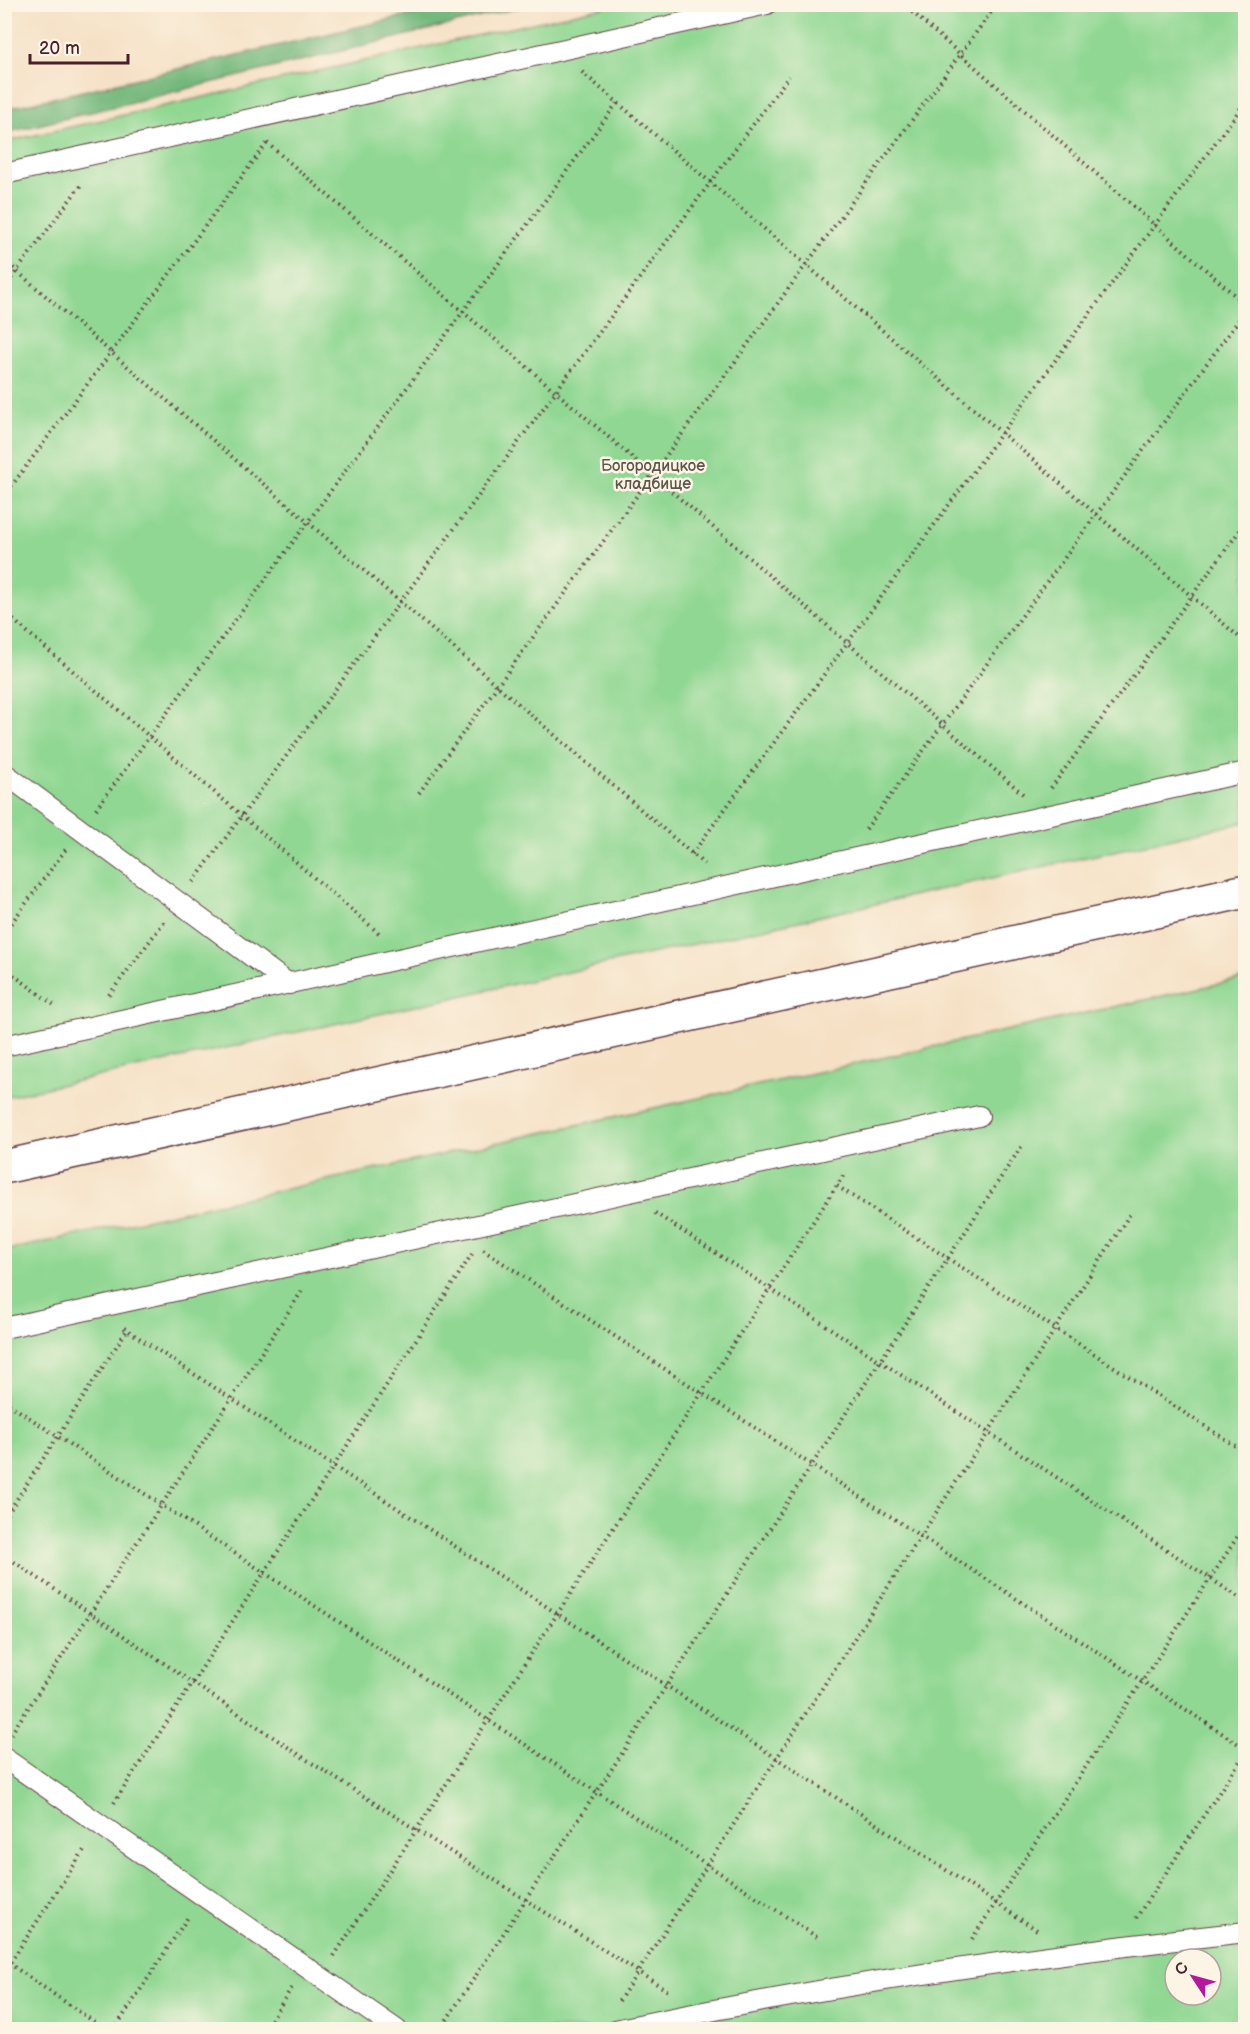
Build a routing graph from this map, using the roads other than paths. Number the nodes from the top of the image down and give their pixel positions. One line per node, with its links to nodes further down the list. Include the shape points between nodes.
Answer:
1 (767, 4): 2 (lane)
2 (4, 174)
3 (1245, 772): 6 (lane, via 1032,813 729,886)
4 (4, 773): 6 (lane)
5 (1245, 891): 9 (street)
6 (289, 984): 7 (lane)
7 (4, 1046)
8 (979, 1116): 10 (lane)
9 (4, 1167)
10 (4, 1328)
11 (4, 1758): 14 (lane)
12 (1245, 1932): 13 (lane, via 952,1970 699,2012)
13 (614, 2020)
14 (397, 2030)

